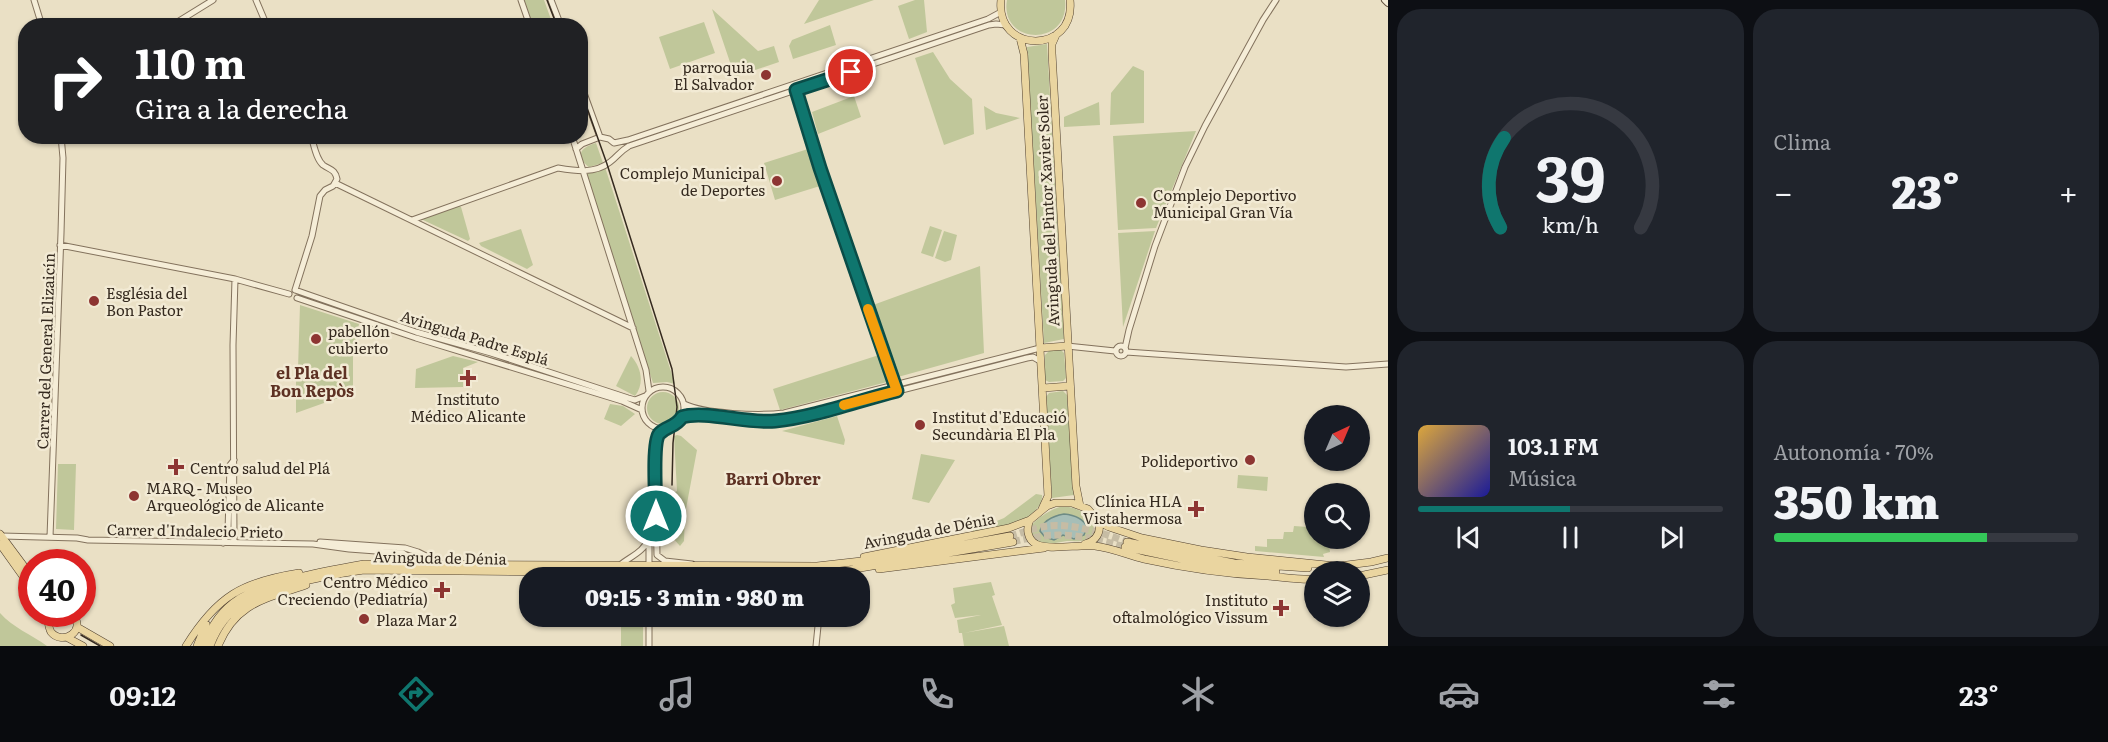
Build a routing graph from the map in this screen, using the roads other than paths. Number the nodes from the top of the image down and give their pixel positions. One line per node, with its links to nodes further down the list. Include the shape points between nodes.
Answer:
1 (34, 0): 10 (street)
2 (213, 0): 11 (street)
3 (256, 0): 12 (street)
4 (521, 0): 13 (street)
5 (551, 0): 14 (street)
6 (1001, 0): 9 (main road)
7 (1070, 0): 16 (main road, via 1067,22)
8 (1276, 0): 38 (street, via 1185,167 1155,246)
9 (1001, 12): 15 (main road); 22 (street)
10 (40, 18)
11 (184, 18)
12 (264, 18)
13 (527, 18)
14 (558, 18)
15 (1006, 25): 17 (main road); 18 (street, via 989,25)
16 (1056, 35): 17 (main road, via 1036,42); 36 (main road, Avinguda del Pintor Xavier Soler, via 1052,53)
17 (1020, 38): 37 (main road, Avinguda del Pintor Xavier Soler, via 1024,52)
18 (796, 90): 28 (street); 42 (street)
19 (588, 104): 20 (street)
20 (600, 137): 21 (street); 22 (street)
21 (588, 142)
22 (614, 143): 28 (street)
23 (62, 144): 32 (street, Carrer del General Elizaicín)
24 (314, 144): 30 (street, via 322,164 337,175)
25 (574, 144): 27 (street)
26 (582, 144): 27 (street)
27 (576, 149): 29 (street)
28 (617, 153): 29 (street, via 609,164)
29 (584, 172): 31 (street, via 558,168); 35 (street)
30 (335, 183): 31 (street); 34 (street, via 321,196)
31 (412, 220): 35 (street)
32 (60, 245): 33 (street, Avinguda Padre Esplá); 58 (street, Carrer del General Elizaicín)
33 (235, 279): 34 (street, Avinguda Padre Esplá); 51 (street)
34 (295, 294): 46 (street, Avinguda Padre Esplá, via 628,399); 48 (street, Avinguda Padre Esplá)
35 (633, 328): 46 (street, via 646,370)
36 (1067, 346): 37 (main road); 39 (street); 43 (main road, Avinguda del Pintor Xavier Soler)
37 (1040, 348): 40 (main road, Avinguda del Pintor Xavier Soler); 42 (street)
38 (1124, 348): 39 (street, via 1117,347); 39 (street, via 1124,355); 41 (street, via 1346,367)
39 (1115, 351)
40 (1040, 361): 44 (main road, Avinguda del Pintor Xavier Soler); 45 (street, via 1027,358)
41 (1388, 364)
42 (893, 385): 45 (street); 47 (street, via 767,415 698,409)
43 (1070, 386): 44 (main road); 52 (main road, Avinguda del Pintor Xavier Soler)
44 (1042, 388): 53 (main road, Avinguda del Pintor Xavier Soler, via 1048,496)
45 (897, 391): 49 (street, via 773,421)
46 (647, 394): 47 (street, via 658,387 672,389); 48 (street)
47 (684, 404): 49 (street)
48 (642, 410): 50 (street, via 648,423)
49 (682, 417): 50 (street, via 675,426)
50 (664, 429): 72 (street, via 655,445 657,555 665,561)
51 (234, 460): 56 (street, via 230,465); 59 (street)
52 (1080, 506): 53 (main road, via 1064,502); 55 (main road, Avinguda de Dénia, via 1092,512)
53 (1042, 509): 54 (main road, Avinguda de Dénia)
54 (1030, 520): 64 (main road, via 1027,528 1031,540 1038,546); 70 (main road, Avinguda de Dénia, via 1010,528)
55 (1099, 522): 63 (main road, via 1096,537); 68 (main road, Avinguda de Dénia, via 1142,538 1201,550)
56 (228, 531): 59 (street); 60 (street)
57 (1, 535): 58 (street); 65 (main road)
58 (50, 537): 60 (street, Carrer d'Indalecio Prieto)
59 (234, 542): 60 (street, Carrer d'Indalecio Prieto); 62 (street, Carrer d'Indalecio Prieto)
60 (223, 543)
61 (0, 544): 80 (main road)
62 (313, 544): 69 (street, Carrer d'Indalecio Prieto, via 403,553 409,557); 71 (street, Carrer d'Indalecio Prieto, via 405,548)
63 (1083, 545): 64 (main road, Avinguda de Dénia); 88 (main road, Avinguda de Dénia, via 1220,573)
64 (1050, 547): 82 (main road, Avinguda de Dénia)
65 (18, 558)
66 (1388, 558): 67 (main road, Avinguda de Dénia)
67 (1370, 562)
68 (1304, 563)
69 (407, 564): 71 (main road, Avinguda de Dénia); 81 (main road, Avinguda de Dénia)
70 (832, 564): 74 (main road, Avinguda de Dénia); 78 (main road, Avinguda de Dénia, via 1012,539)
71 (443, 565): 73 (main road, Avinguda de Dénia)
72 (698, 565): 74 (main road, Avinguda de Dénia); 77 (main road, Avinguda de Dénia)
73 (618, 566): 75 (main road, Avinguda de Dénia); 76 (street, via 643,549 649,538)
74 (817, 566)
75 (623, 567)
76 (650, 567)
77 (684, 567)
78 (864, 567)
79 (1304, 567): 87 (main road, Avinguda de Dénia, via 1234,562 1126,545 1236,569)
80 (18, 569)
81 (334, 569): 89 (main road, Avinguda de Dénia, via 261,581 238,590); 100 (main road, Avinguda de Dénia, via 269,584 244,595 221,614)
82 (870, 570)
83 (1388, 570): 86 (main road)
84 (519, 571): 85 (main road, Avinguda de Dénia)
85 (345, 572): 101 (main road, Avinguda de Dénia, via 252,597 223,621); 102 (main road, Avinguda de Dénia, via 252,604 234,620)
86 (1370, 574)
87 (1304, 576)
88 (1304, 577)
89 (216, 609): 98 (main road, Avinguda de Dénia); 99 (main road, Avinguda de Dénia)
90 (49, 627): 95 (main road, via 55,637)
91 (77, 627): 95 (main road); 97 (main road)
92 (649, 627): 94 (street)
93 (818, 627): 105 (street)
94 (649, 637): 103 (street); 104 (street)
95 (68, 638): 96 (main road)
96 (83, 646)
97 (110, 646)
98 (186, 646)
99 (197, 646)
100 (204, 646)
101 (210, 646)
102 (218, 646)
103 (649, 646)
104 (655, 646)
105 (816, 646)

